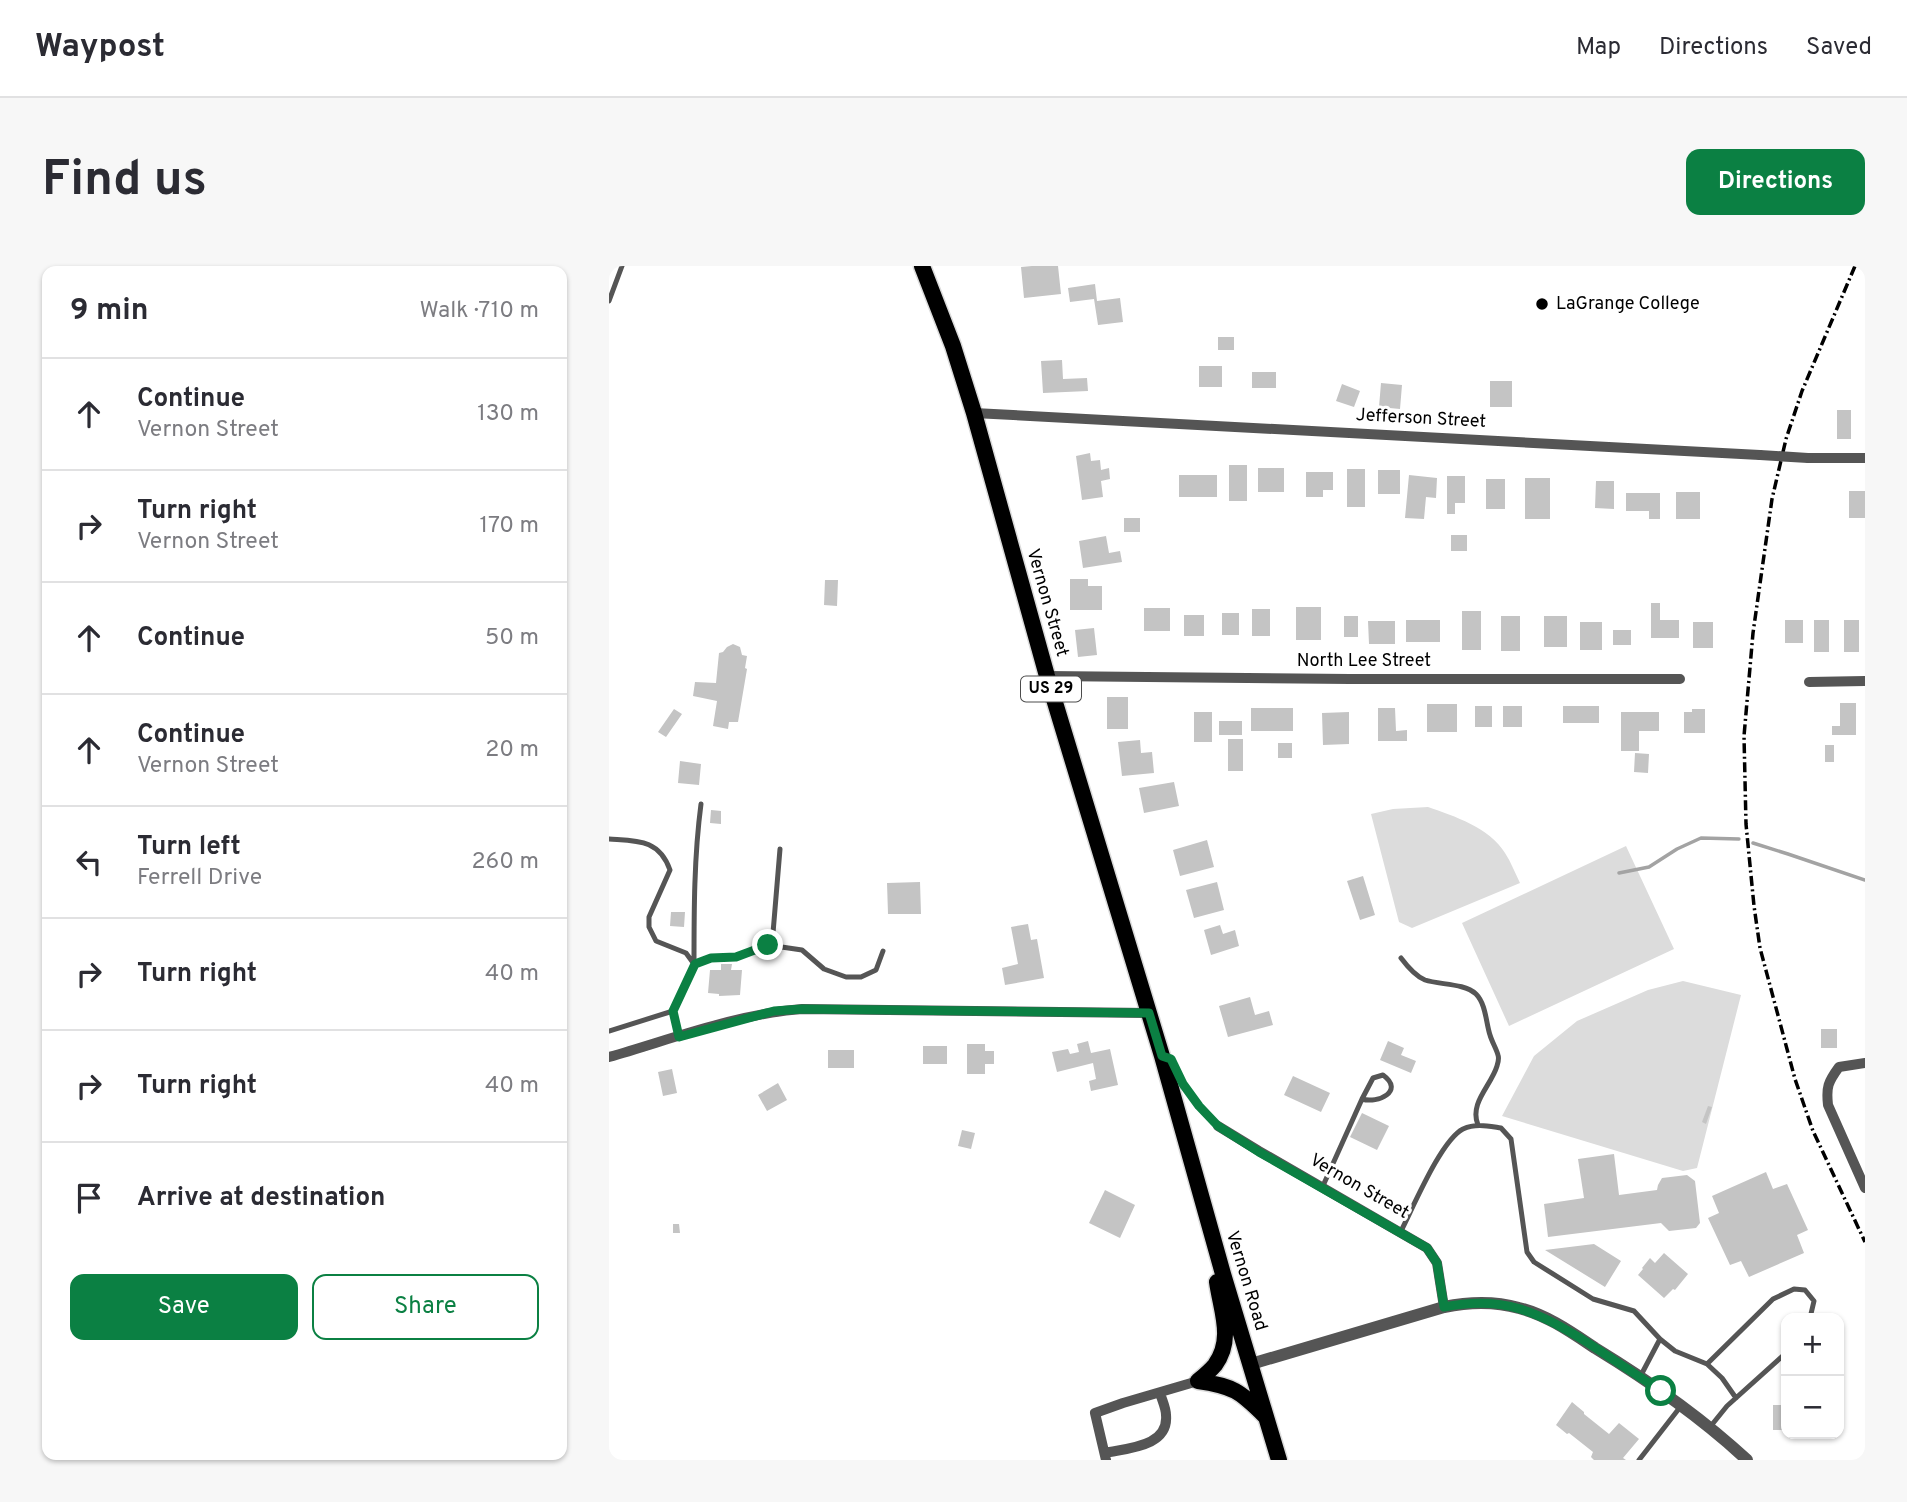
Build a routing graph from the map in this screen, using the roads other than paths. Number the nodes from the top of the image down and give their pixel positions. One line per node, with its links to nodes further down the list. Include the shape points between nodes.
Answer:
1 (621, 266): 3 (lane)
2 (922, 266): 4 (main road, Vernon Street / US 29)
3 (609, 301)
4 (974, 413): 5 (street, Jefferson Street, bridge); 6 (main road, Vernon Street / US 29)
5 (1865, 458)
6 (1047, 676): 7 (street, North Lee Street); 18 (main road, Vernon Street / US 29)
7 (1680, 679)
8 (1865, 681): 9 (street)
9 (1809, 682)
10 (701, 804): 16 (lane)
11 (609, 839): 16 (lane, via 641,841 661,853 670,870 649,927 656,941 686,953)
12 (779, 849): 13 (lane)
13 (772, 945): 14 (lane, via 802,950 824,969 846,977 876,970); 16 (lane)
14 (883, 951)
15 (1401, 958): 25 (lane, via 1423,979 1465,989 1482,1004 1498,1064 1476,1105)
16 (695, 964): 17 (lane)
17 (673, 1011): 19 (lane); 20 (lane)
18 (1149, 1013): 20 (street, via 802,1009 774,1011); 24 (main road, Vernon Street / US 29)
19 (609, 1031)
20 (679, 1037): 21 (street)
21 (609, 1057)
22 (1865, 1063): 28 (street, via 1839,1067 1827,1092 1828,1105)
23 (1361, 1099): 23 (lane, via 1373,1078 1383,1075 1388,1079 1391,1089 1384,1097); 27 (lane)
24 (1178, 1113): 30 (main road, Vernon Road / US 29)
25 (1478, 1125): 29 (lane, via 1461,1130 1440,1153); 33 (lane, via 1501,1128 1511,1139 1527,1252 1534,1262 1593,1299 1634,1311)
26 (1218, 1126): 27 (street, Vernon Street)
27 (1322, 1188): 29 (street, Vernon Street)
28 (1865, 1188)
29 (1400, 1233): 31 (street, Vernon Street, via 1427,1248 1437,1263)
30 (1214, 1241): 35 (main road, Vernon Road / US 29); 38 (main road, via 1226,1330 1224,1348)
31 (1444, 1307): 35 (street); 37 (street, via 1487,1303 1534,1312)
32 (1811, 1313): 36 (lane, via 1814,1301 1805,1290 1794,1289 1773,1299)
33 (1660, 1339): 36 (lane, via 1675,1352); 37 (lane)
34 (1781, 1358): 40 (lane)
35 (1251, 1364): 42 (main road, Vernon Road / US 29)
36 (1707, 1364): 40 (lane)
37 (1640, 1377): 41 (street)
38 (1198, 1381): 39 (street); 42 (main road, via 1234,1390)
39 (1160, 1393): 44 (street, via 1167,1416 1164,1432 1153,1442); 44 (street, via 1095,1413)
40 (1736, 1398): 43 (lane)
41 (1681, 1406): 43 (street); 46 (lane)
42 (1267, 1418): 45 (main road, Vernon Road / US 29)
43 (1710, 1427): 47 (street)
44 (1105, 1457)
45 (1279, 1460)
46 (1639, 1460)
47 (1747, 1460)

